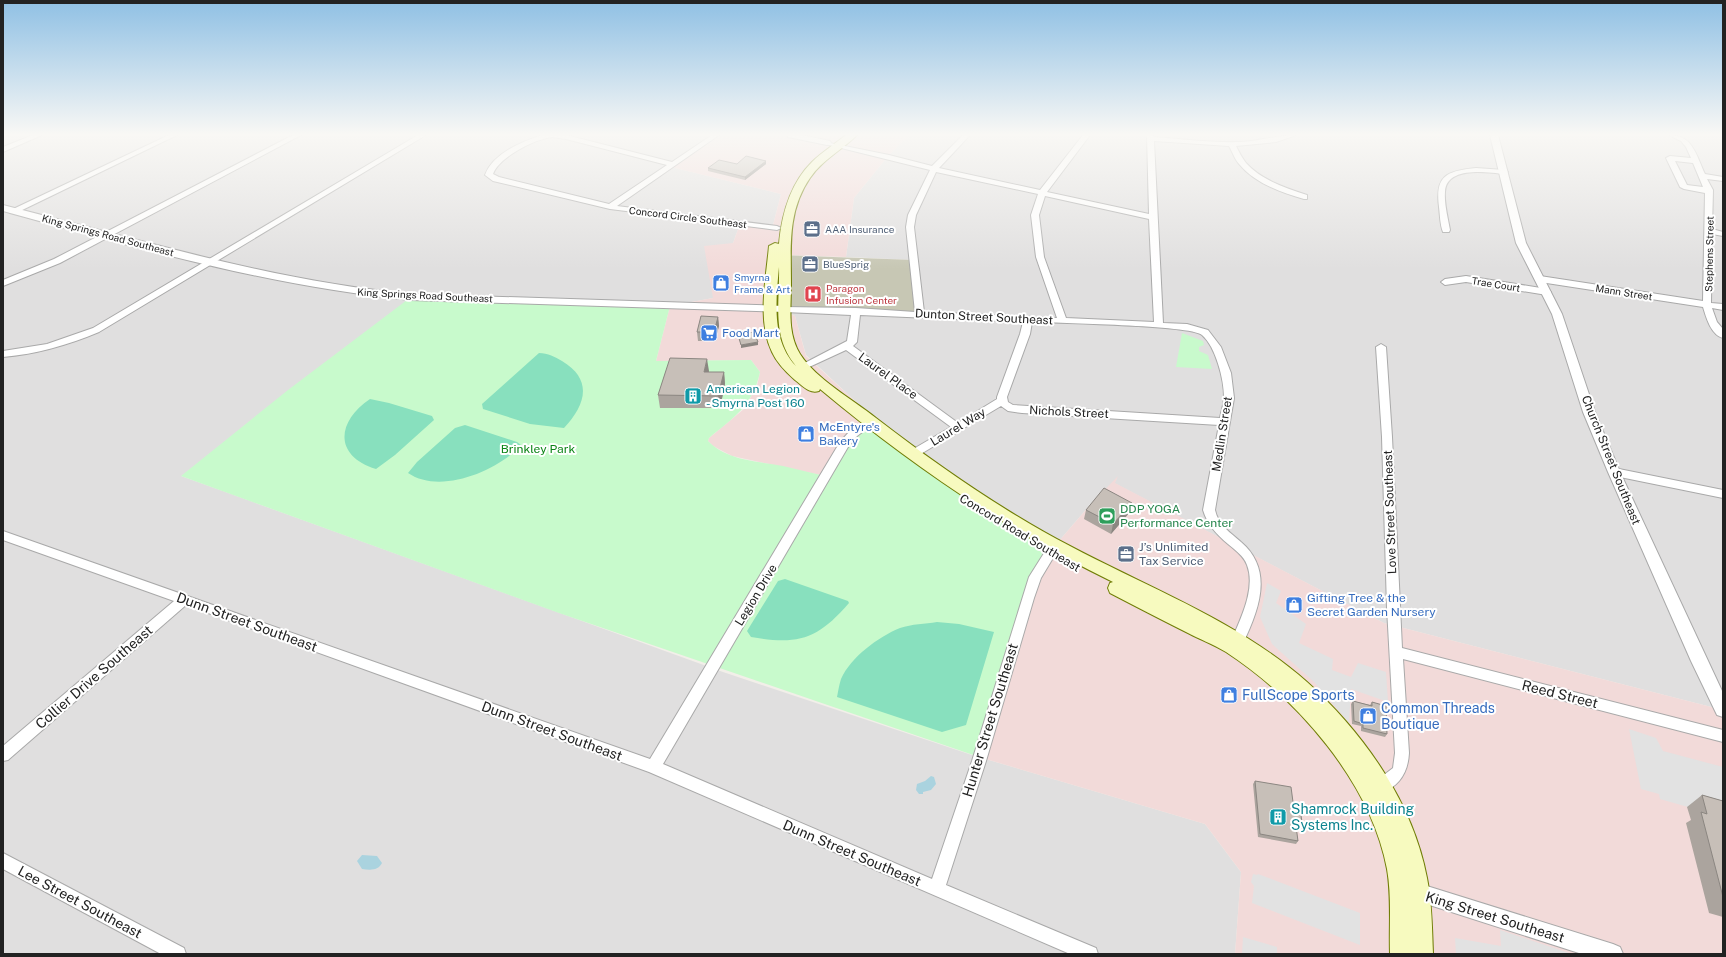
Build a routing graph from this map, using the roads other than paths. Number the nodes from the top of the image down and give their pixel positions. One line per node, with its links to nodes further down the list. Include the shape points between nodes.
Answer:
1 (75, 180): 21 (street)
2 (213, 180): 27 (street)
3 (348, 180): 28 (street)
4 (498, 180): 20 (street, Concord Circle Southeast)
5 (650, 180): 20 (street)
6 (797, 180): 23 (main road, Concord Road Southeast, via 785,203)
7 (805, 180): 35 (main road, Concord Road Southeast, via 789,214)
8 (929, 180): 37 (street, via 912,215 910,227)
9 (984, 180): 18 (street)
10 (1052, 180): 18 (street)
11 (1152, 180): 22 (street)
12 (1266, 180): 19 (street)
13 (1445, 180): 24 (street, via 1441,186 1441,193)
14 (1506, 180): 29 (street, Church Street Southeast, via 1521,243)
15 (1680, 180): 17 (street, via 1684,187)
16 (1704, 180): 17 (street, Stephens Street)
17 (1708, 190): 25 (street, Stephens Street)
18 (1042, 192): 22 (street); 39 (street, via 1035,215 1040,257)
19 (1304, 197)
20 (610, 207): 23 (street, Concord Circle Southeast)
21 (8, 210): 27 (street, King Springs Road Southeast)
22 (1153, 217): 40 (street)
23 (777, 228): 35 (main road, Concord Road Southeast)
24 (1446, 230)
25 (1708, 231): 26 (street); 33 (street, Stephens Street)
26 (1723, 234)
27 (107, 235): 28 (street, King Springs Road Southeast); 31 (street, via 57,261)
28 (210, 261): 35 (street, King Springs Road Southeast, via 317,285 390,295); 44 (street, via 96,330 47,348)
29 (1540, 279): 32 (street, Church Street Southeast); 33 (street, Mann Street)
30 (1446, 282): 32 (street, Trae Court, via 1466,279)
31 (3, 283)
32 (1547, 292): 51 (street, Church Street Southeast, via 1559,319 1589,412)
33 (1707, 304): 34 (street, Mann Street); 41 (street, Stephens Street, via 1713,323)
34 (1723, 307)
35 (778, 309): 36 (street, Dunton Street Southeast); 45 (main road, Concord Road Southeast, via 793,352); 48 (main road, Concord Road Southeast, via 771,330 778,352 784,361)
36 (856, 311): 37 (street, Dunton Street Southeast); 42 (street, Laurel Place, via 852,342)
37 (920, 314): 38 (street, Dunton Street Southeast)
38 (1028, 319): 39 (street, Dunton Street Southeast); 46 (street)
39 (1062, 320): 40 (street, Dunton Street Southeast)
40 (1159, 325): 47 (street, Medlin Street, via 1195,329 1205,332 1210,337 1229,386)
41 (1723, 335)
42 (848, 346): 45 (street); 49 (street, Laurel Place)
43 (1381, 348): 57 (street, Love Street Southeast)
44 (3, 354)
45 (804, 366): 50 (main road, Concord Road Southeast)
46 (1002, 401): 47 (street, Nichols Street, via 1008,407 1022,410); 49 (street, Laurel Way)
47 (1225, 422): 56 (street, Medlin Street, via 1209,510 1210,517 1247,555 1253,564 1256,581)
48 (864, 427): 54 (main road, Concord Road Southeast, via 939,484); 62 (street, Legion Drive, via 853,434 844,445)
49 (957, 427): 50 (street, Laurel Way)
50 (914, 454): 56 (main road, Concord Road Southeast, via 956,484 1067,552)
51 (1614, 472): 52 (street); 58 (street, Church Street Southeast)
52 (1723, 494)
53 (3, 535): 55 (street, Dunn Street Southeast)
54 (1050, 554): 65 (street, Hunter Street Southeast, via 1035,577); 66 (main road, Concord Road Southeast, via 1231,647 1258,665 1282,686 1337,744 1365,785)
55 (184, 600): 61 (street, Collier Drive Southeast); 62 (street, Dunn Street Southeast)
56 (1238, 639): 63 (main road, Concord Road Southeast, via 1286,675 1328,715 1357,749)
57 (1397, 652): 60 (street, Reed Street); 63 (street, Love Street Southeast, via 1401,768 1395,777)
58 (1717, 690): 59 (street, Church Street Southeast)
59 (1723, 710)
60 (1723, 736)
61 (3, 755)
62 (653, 767): 65 (street, Dunn Street Southeast)
63 (1381, 786): 66 (main road, Concord Road Southeast, via 1403,833 1414,867)
64 (3, 861): 67 (street, Lee Street Southeast)
65 (937, 889): 68 (street, Dunn Street Southeast)
66 (1409, 890): 69 (main road); 70 (main road); 71 (street, King Street Southeast)
67 (178, 954)
68 (1090, 954)
69 (1401, 954)
70 (1422, 954)
71 (1613, 954)

